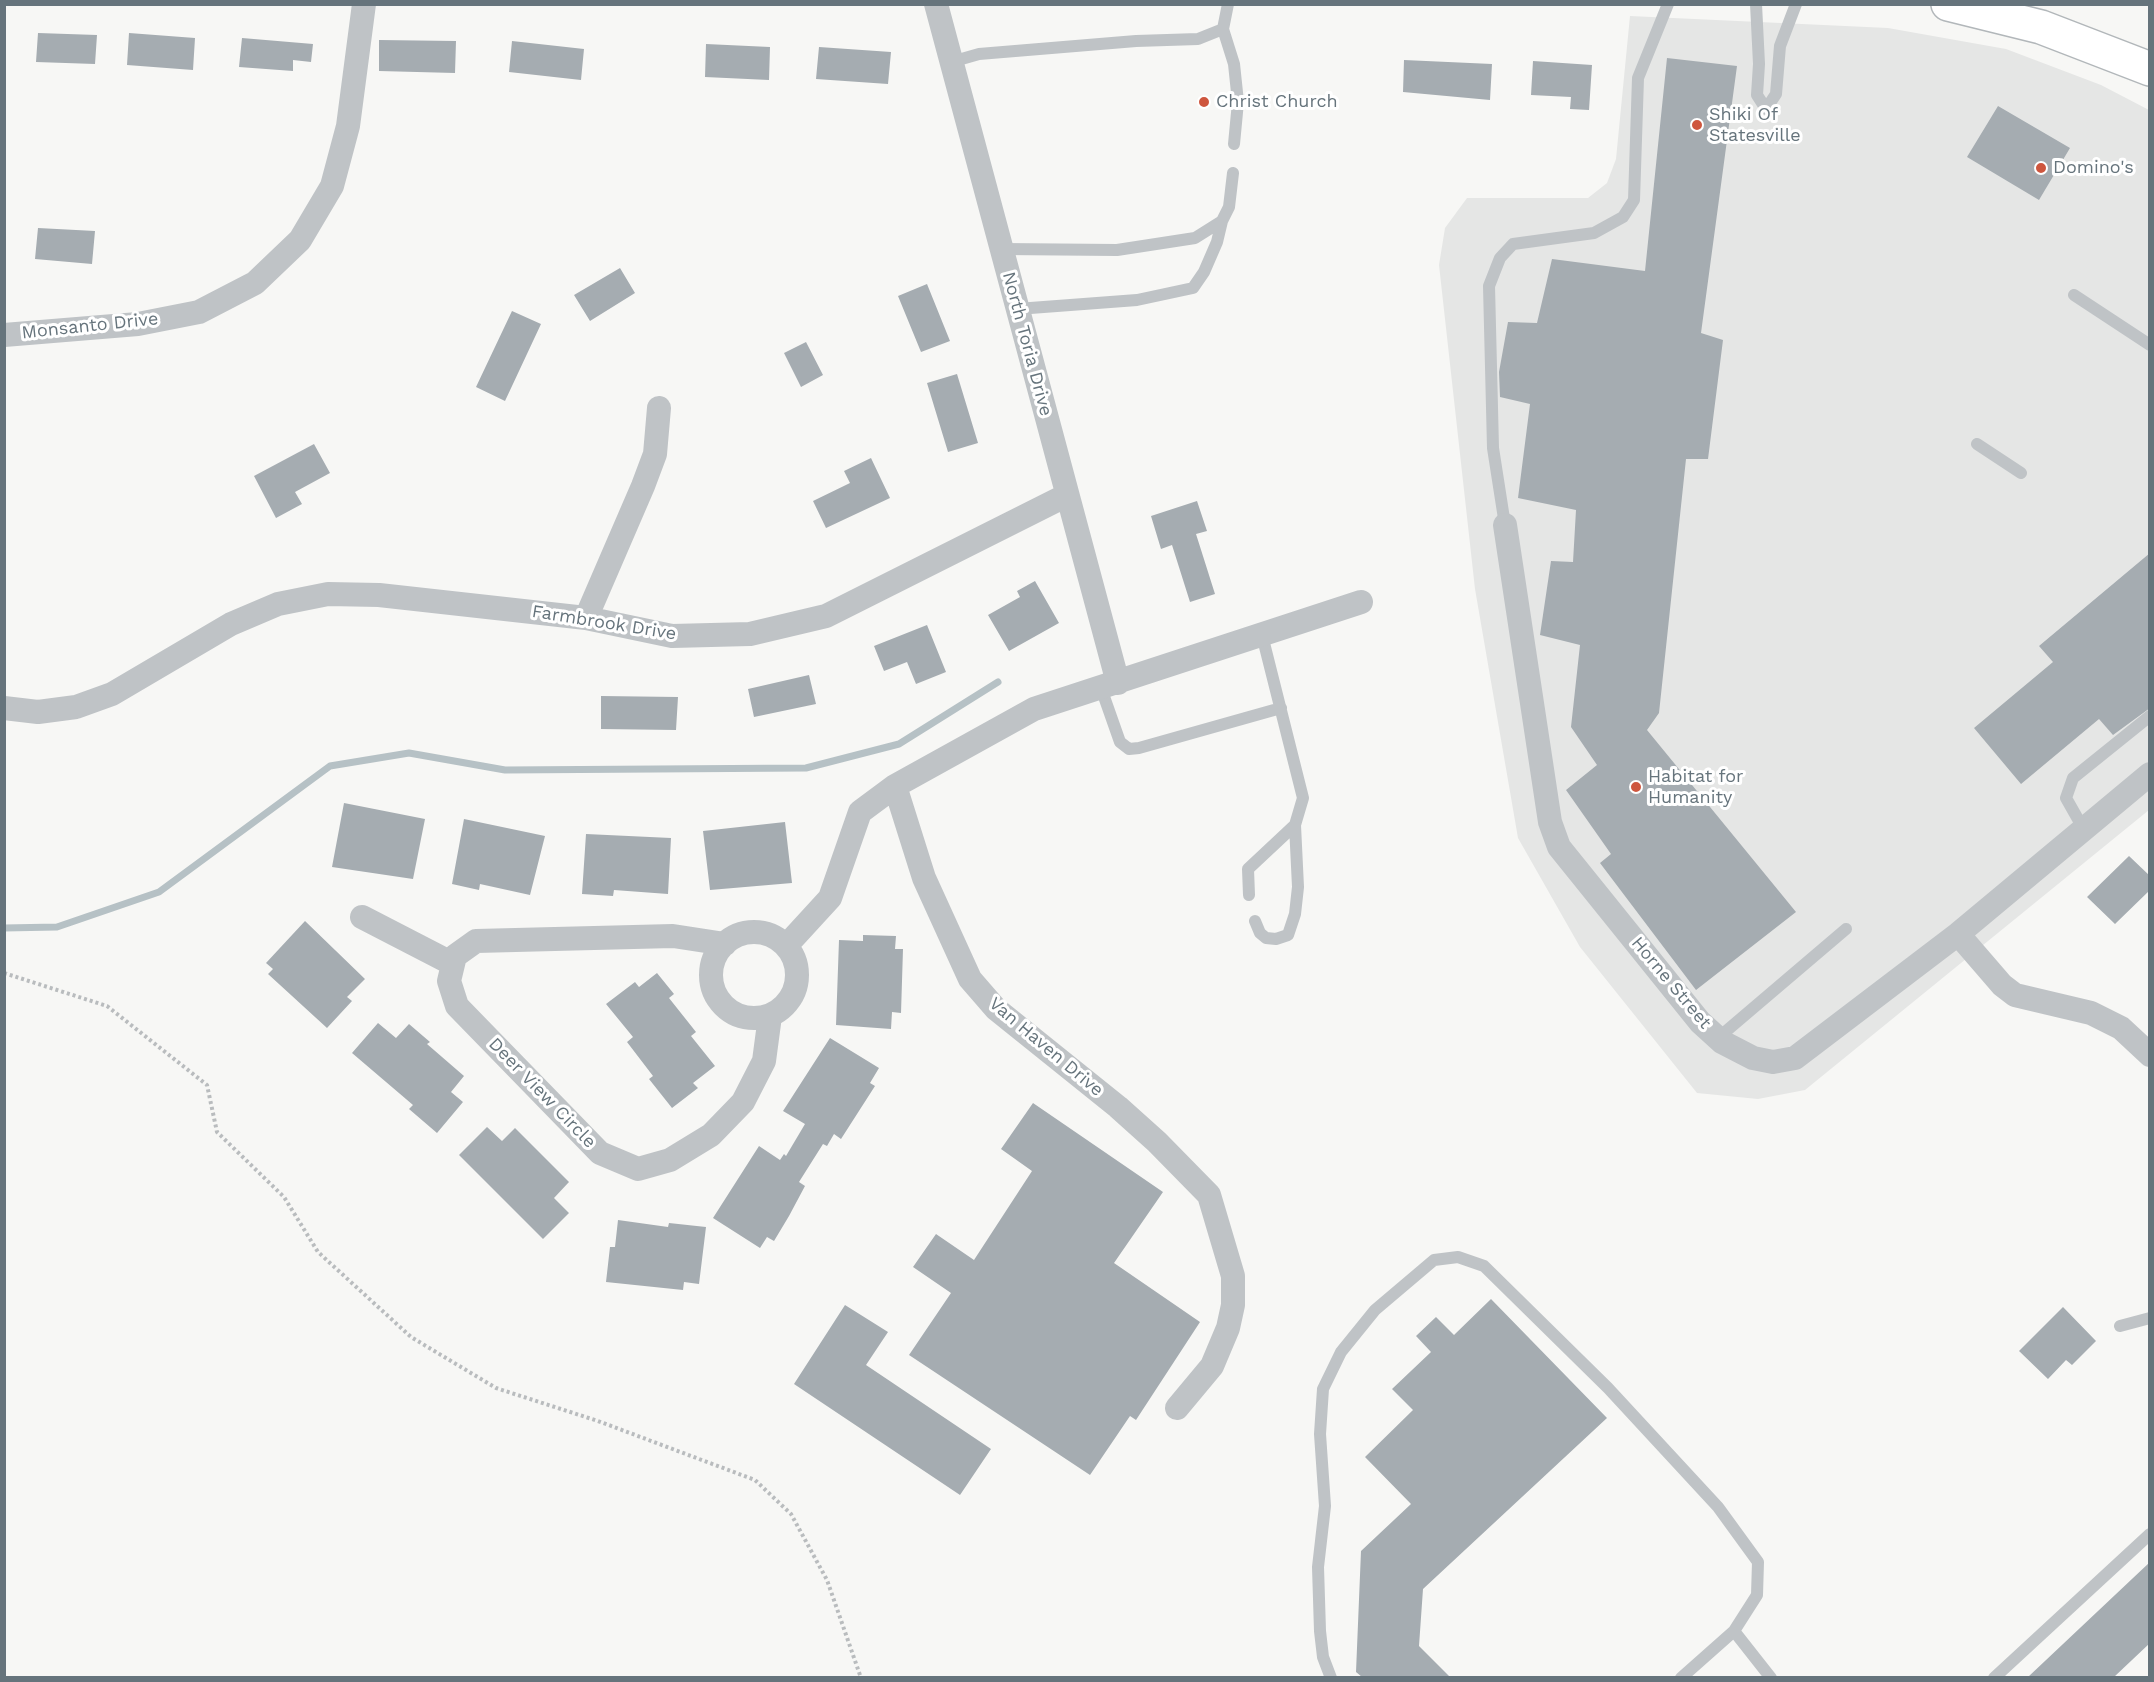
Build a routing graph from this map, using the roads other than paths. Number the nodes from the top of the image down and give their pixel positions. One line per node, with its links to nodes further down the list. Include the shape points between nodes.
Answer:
1 (364, 4): 17 (street, Monsanto Drive, via 348,126 332,186 300,240 255,283 199,312 138,324)
2 (936, 4): 9 (street, North Toria Drive)
3 (1228, 4): 8 (lane)
4 (1668, 4): 23 (lane, via 1638,78 1634,200 1623,218 1594,233 1514,244 1500,258 1489,286 1493,448)
5 (1756, 4): 6 (lane, via 1757,95 1766,109 1776,94 1780,46)
6 (1796, 4)
7 (1948, 4): 10 (main road, via 2041,27)
8 (1223, 29): 9 (lane, via 1198,39 1136,40 990,53); 11 (lane, via 1234,64 1238,102)
9 (951, 62): 14 (street, North Toria Drive)
10 (2150, 69)
11 (1234, 144)
12 (1233, 173): 13 (lane, via 1229,207)
13 (1222, 221): 14 (lane, via 1195,238 1117,250); 16 (lane, via 1209,262 1193,288 1137,300)
14 (1002, 249): 16 (street, North Toria Drive)
15 (2073, 295): 18 (lane)
16 (1017, 309): 22 (street, North Toria Drive)
17 (4, 335)
18 (2150, 345)
19 (659, 408): 25 (street, via 655,454)
20 (1977, 444): 21 (lane)
21 (2021, 474)
22 (1067, 495): 25 (street, Farmbrook Drive, via 825,616 750,634 672,636); 27 (street, North Toria Drive)
23 (1505, 525): 44 (street, Horne Street, via 1550,822 1559,847 1700,1022)
24 (1361, 602): 26 (street)
25 (586, 618): 28 (street, Farmbrook Drive, via 379,595 328,594 278,604 231,624 112,694 76,707 38,712)
26 (1262, 635): 27 (street); 29 (lane)
27 (1109, 686): 29 (lane, via 1120,742 1129,748); 32 (street, via 1034,710)
28 (4, 708)
29 (1281, 708): 33 (lane, via 1303,798)
30 (2150, 716): 34 (lane, via 2073,778 2066,798)
31 (2150, 774): 34 (street, Horne Street)
32 (895, 786): 41 (street, via 860,812 830,898); 48 (street, Van Haven Drive, via 924,878 970,979 996,1009 1118,1107 1209,1195 1233,1276 1233,1305 1212,1366)
33 (1295, 825): 35 (lane, via 1248,869); 37 (lane, via 1298,887 1288,935 1266,938)
34 (2083, 828): 39 (street, Horne Street)
35 (1249, 895)
36 (362, 917): 42 (street)
37 (1255, 921)
38 (1846, 929): 44 (lane)
39 (1958, 934): 44 (street, Horne Street, via 1795,1058 1773,1062 1753,1058); 45 (street, via 2015,995 2091,1012 2121,1028)
40 (725, 944): 41 (street, via 739,935 756,932 772,936); 42 (street, via 674,936 476,941 455,956); 43 (street, via 715,957 711,974 714,991 736,1015 753,1019)
41 (786, 946): 43 (street, via 795,960 798,977 794,993 784,1007)
42 (453, 964): 43 (street, Deer View Circle, via 449,981 458,1006 600,1153 638,1169 670,1160 711,1135 743,1102 764,1061)
43 (770, 1016)
44 (1718, 1038)
45 (2150, 1055)
46 (2150, 1318): 47 (lane)
47 (2120, 1326)
48 (1177, 1408)
49 (2150, 1534): 54 (lane)
50 (1734, 1631): 51 (lane, via 1757,1595 1758,1562 1718,1507 1608,1388 1509,1290 1484,1266 1458,1257 1434,1260 1375,1310 1341,1352 1323,1389 1320,1434 1325,1506 1318,1567 1323,1657); 52 (lane); 53 (lane)
51 (1331, 1677)
52 (1681, 1677)
53 (1770, 1677)
54 (1994, 1677)

